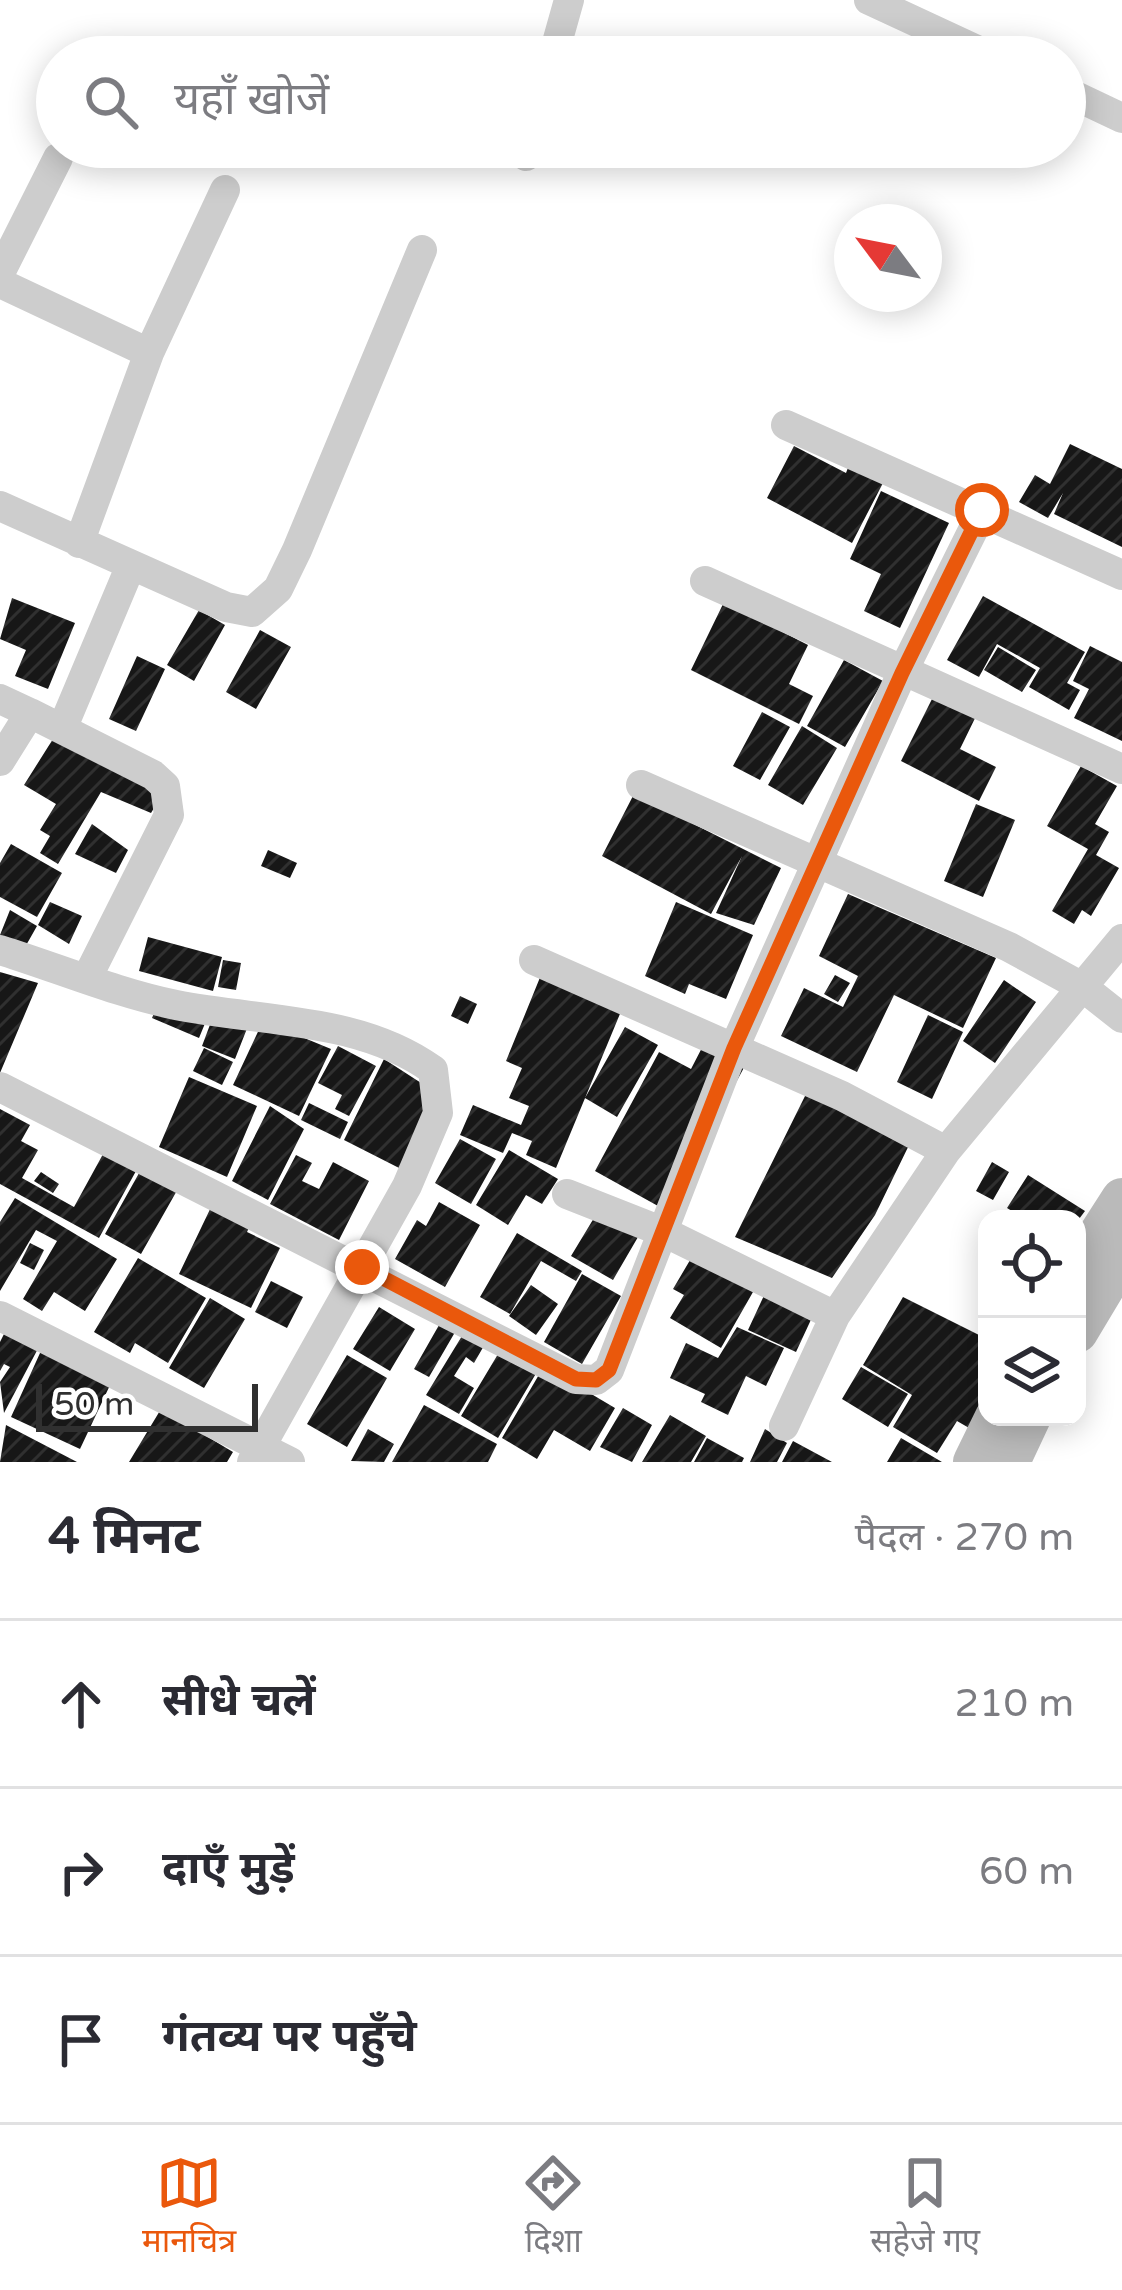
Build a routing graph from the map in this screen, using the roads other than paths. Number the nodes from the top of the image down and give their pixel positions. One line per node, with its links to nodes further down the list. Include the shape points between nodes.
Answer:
1 (568, 0): 3 (street)
2 (869, 0): 4 (street)
3 (559, 36)
4 (947, 36)
5 (1086, 101): 6 (street)
6 (1122, 118)
7 (53, 168): 10 (street)
8 (225, 190): 12 (street)
9 (422, 250): 17 (street, via 297,550 267,602 252,611 226,607)
10 (0, 273)
11 (0, 283): 12 (street)
12 (149, 353): 16 (street)
13 (786, 425): 15 (street)
14 (0, 506): 16 (street)
15 (982, 510): 18 (street); 20 (street)
16 (79, 543): 17 (street)
17 (131, 565): 23 (street)
18 (1122, 575)
19 (705, 581): 20 (street)
20 (902, 673): 25 (street); 27 (street)
21 (0, 699): 22 (street)
22 (29, 713): 23 (street); 24 (street)
23 (62, 729): 31 (street, via 153,775 170,802)
24 (0, 760)
25 (1122, 769)
26 (641, 785): 27 (street)
27 (818, 859): 32 (street); 34 (street)
28 (1122, 939): 32 (street)
29 (0, 950): 31 (street)
30 (534, 960): 34 (street)
31 (87, 978): 42 (street, via 176,1005 321,1026 407,1052 433,1070 438,1113)
32 (1084, 988): 33 (street); 36 (street)
33 (1122, 1018)
34 (734, 1048): 36 (street); 39 (street)
35 (0, 1088): 42 (street)
36 (946, 1150): 44 (street)
37 (567, 1194): 39 (street)
38 (1122, 1199): 40 (main road)
39 (666, 1233): 42 (street, via 609,1370 596,1380 576,1379); 44 (street)
40 (1086, 1255)
41 (1122, 1257): 45 (main road)
42 (362, 1267): 49 (street)
43 (0, 1316): 49 (street)
44 (835, 1316): 46 (street)
45 (1085, 1318)
46 (784, 1426)
47 (992, 1426): 51 (main road)
48 (1026, 1426): 52 (main road)
49 (256, 1454): 50 (street)
50 (290, 1462)
51 (974, 1462)
52 (1009, 1462)

